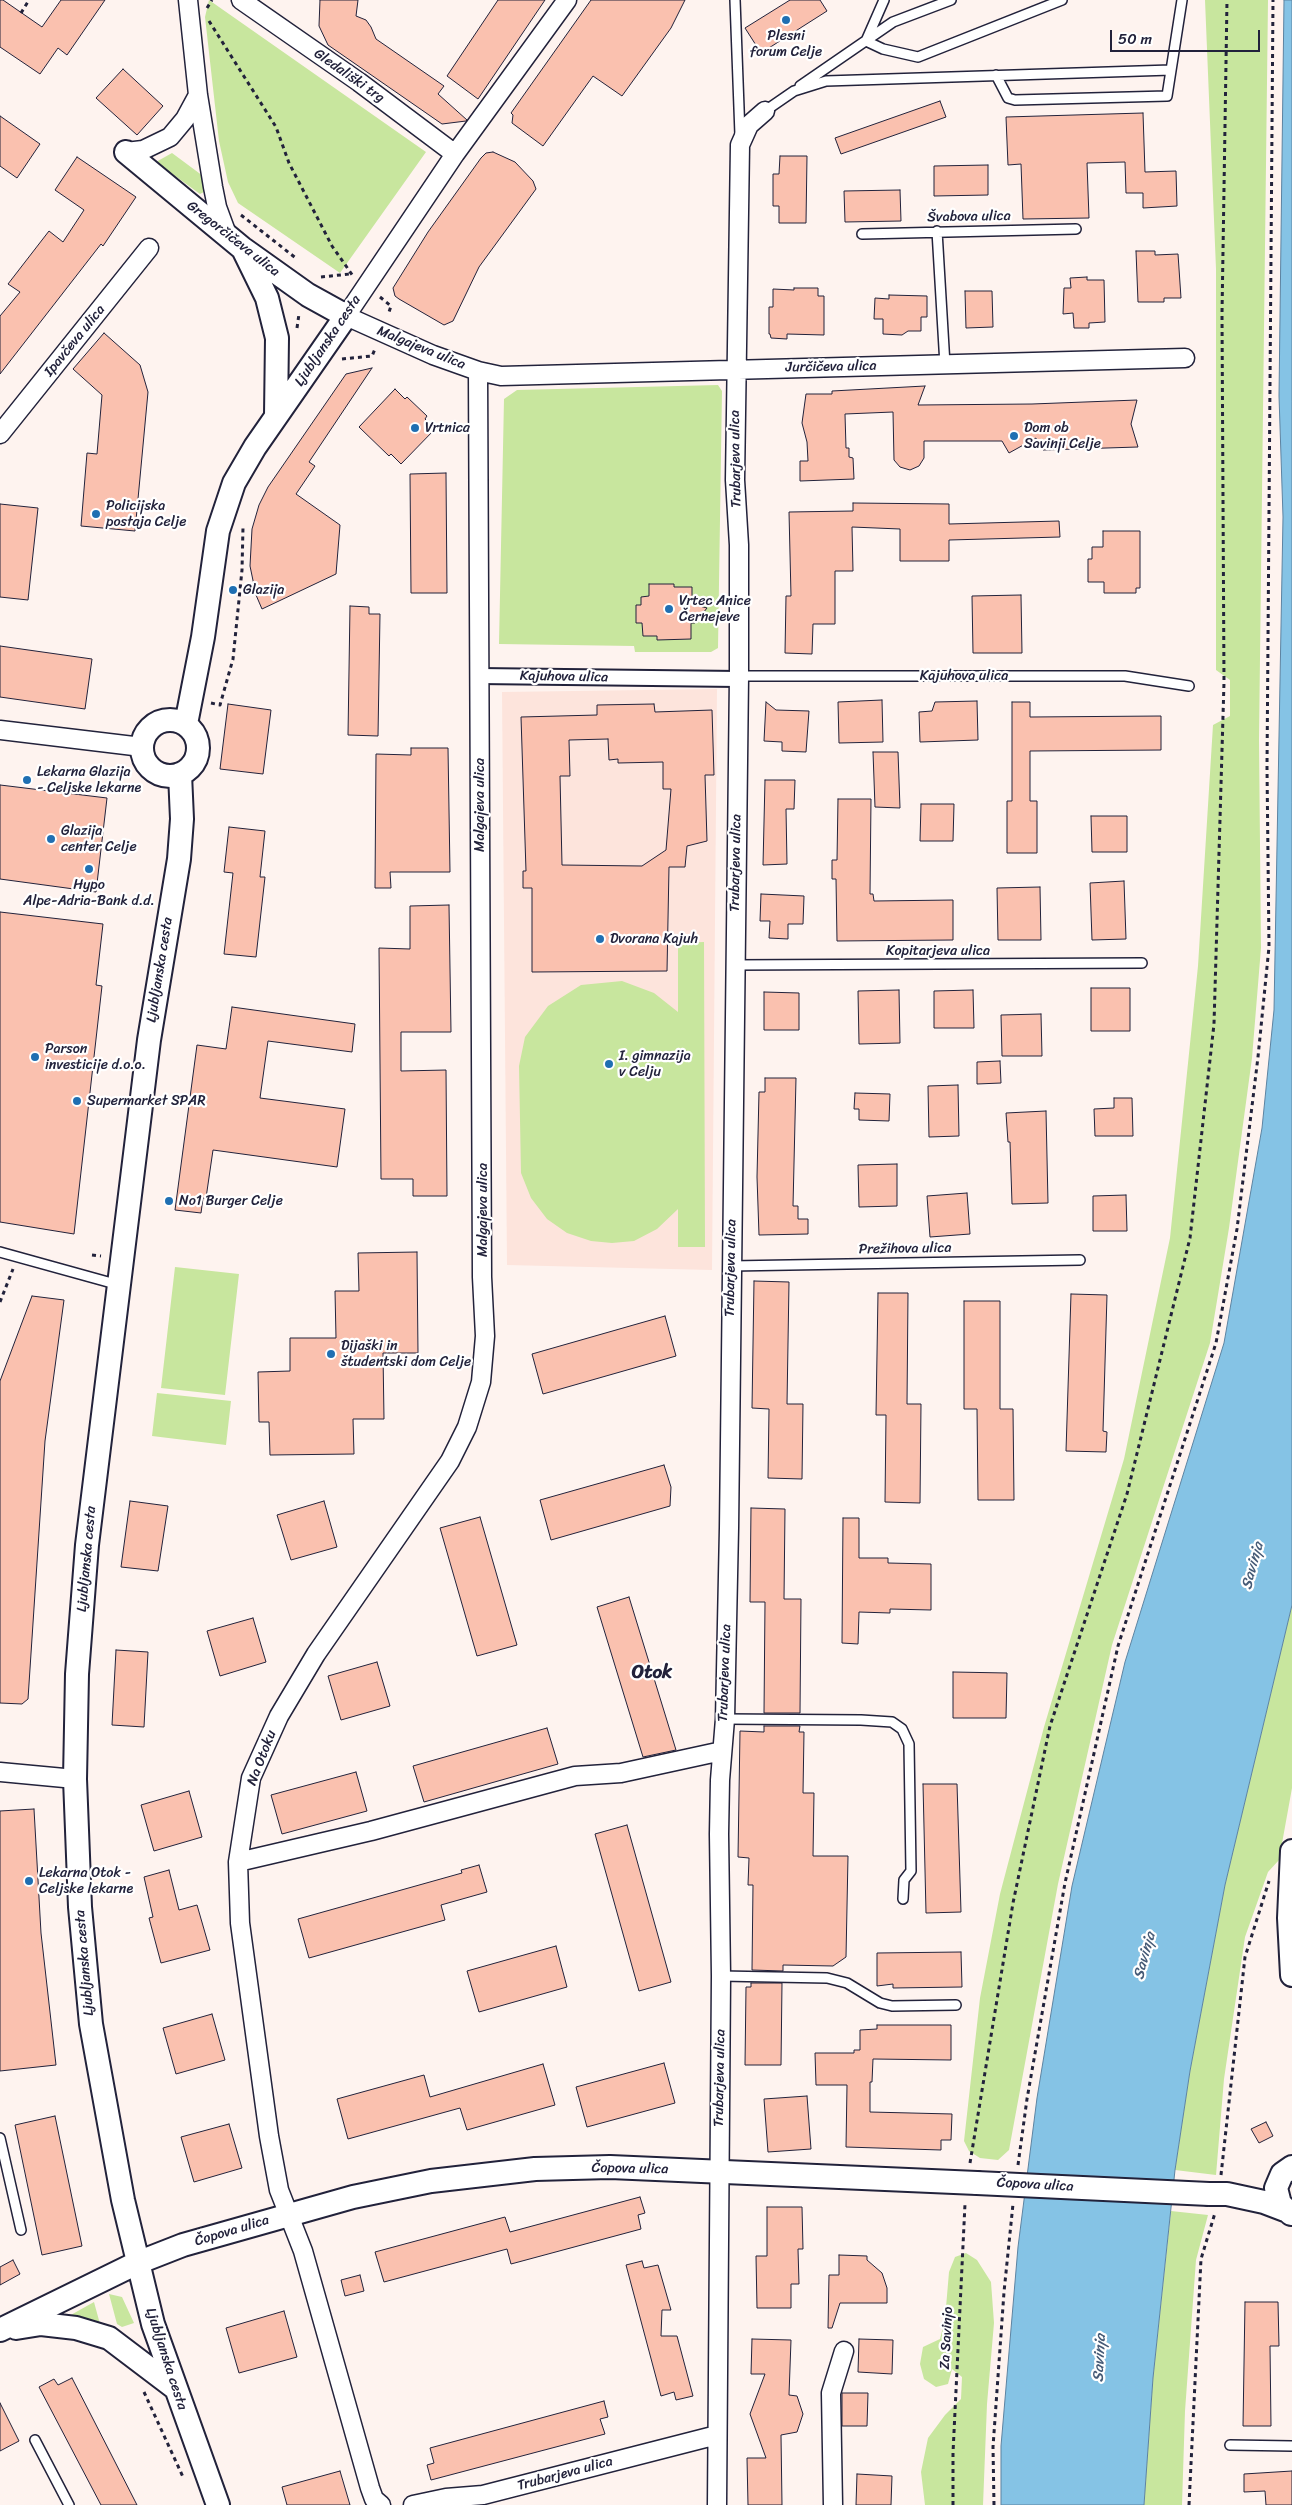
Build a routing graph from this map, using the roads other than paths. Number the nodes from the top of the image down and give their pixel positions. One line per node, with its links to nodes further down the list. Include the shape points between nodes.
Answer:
1 (188, 0): 13 (street)
2 (241, 0): 17 (street, Gledališki trg)
3 (566, 0): 17 (street, Ljubljanska cesta)
4 (736, 0): 15 (lane)
5 (884, 0): 9 (lane)
6 (951, 0): 9 (lane, via 893,22)
7 (1062, 0): 9 (lane, via 918,56 883,49)
8 (1182, 0): 10 (lane)
9 (866, 40): 12 (lane)
10 (1171, 70): 11 (lane); 11 (lane, via 1167,96 1138,97 1015,100 1008,98)
11 (996, 75): 12 (lane, via 826,81)
12 (794, 91): 14 (lane)
13 (198, 95): 16 (street, via 170,137 143,150); 21 (street, via 217,207)
14 (765, 111): 15 (street, Trubarjeva ulica, via 749,125)
15 (740, 145): 26 (street, Trubarjeva ulica)
16 (126, 152): 21 (street, Gregorčičeva ulica)
17 (455, 154): 23 (street, Ljubljanska cesta)
18 (1076, 229): 19 (lane, Švabova ulica)
19 (937, 231): 20 (lane, Švabova ulica); 25 (lane)
20 (862, 234)
21 (235, 243): 23 (street, Gregorčičeva ulica, via 308,296); 28 (street, via 267,298 277,338)
22 (149, 248): 29 (street, Ipavčeva ulica)
23 (346, 316): 27 (street, Malgajeva ulica, via 433,355); 28 (street, Ljubljanska cesta)
24 (1185, 358): 25 (street, Jurčičeva ulica)
25 (945, 365): 26 (street, Jurčičeva ulica)
26 (737, 370): 27 (street, Jurčičeva ulica, via 501,376); 31 (street, Trubarjeva ulica)
27 (478, 371): 30 (street, Malgajeva ulica)
28 (276, 418): 33 (street, Ljubljanska cesta, via 234,483 225,507 218,531)
29 (0, 434)
30 (479, 676): 31 (street, Kajuhova ulica); 43 (street, Malgajeva ulica, via 485,1336)
31 (738, 678): 32 (lane, Kajuhova ulica, via 1125,676); 38 (street, Trubarjeva ulica)
32 (1189, 686)
33 (186, 724): 35 (street, via 172,719 157,722 146,732); 36 (street, via 196,736 198,751 192,766)
34 (0, 730): 35 (street)
35 (142, 747): 36 (street, via 145,760 153,770 166,776)
36 (180, 774): 42 (street, Ljubljanska cesta, via 182,819 179,859 149,1040)
37 (1142, 963): 38 (lane, Kopitarjeva ulica)
38 (735, 965): 41 (street, Trubarjeva ulica)
39 (0, 1252): 42 (lane)
40 (1080, 1260): 41 (lane, Prežihova ulica)
41 (732, 1266): 44 (street, Trubarjeva ulica)
42 (120, 1286): 47 (street, Ljubljanska cesta, via 87,1545 77,1674)
43 (481, 1382): 49 (street, Na Otoku, via 467,1427 450,1461 316,1654 279,1716 251,1778)
44 (725, 1719): 45 (street, Trubarjeva ulica); 50 (lane, via 861,1720 892,1722 902,1729 909,1744 911,1871 904,1880)
45 (722, 1751): 49 (street, via 621,1773 575,1776 371,1831); 52 (street, Trubarjeva ulica, via 719,1843)
46 (0, 1772): 47 (street)
47 (75, 1779): 61 (street, Ljubljanska cesta, via 80,1907 91,2024 122,2200)
48 (1292, 1851): 51 (street, via 1289,1918)
49 (238, 1862): 59 (street, Na Otoku, via 240,1923 269,2136 279,2190)
50 (903, 1899)
51 (1292, 1975)
52 (721, 1976): 53 (lane, via 827,1978 847,1982 870,1998 892,2006); 55 (street, Trubarjeva ulica)
53 (956, 2005)
54 (0, 2138): 60 (lane)
55 (719, 2171): 57 (street, Čopova ulica, bridge, via 967,2176); 59 (street, Čopova ulica, via 610,2167 483,2174 390,2188); 65 (street, Trubarjeva ulica)
56 (1285, 2174): 57 (street); 58 (street, Čopova ulica, via 1277,2196)
57 (1218, 2194): 58 (street, Čopova ulica, via 1264,2202)
58 (1288, 2212)
59 (288, 2214): 61 (street, Čopova ulica, via 183,2245); 71 (street, via 302,2251 370,2488 374,2499)
60 (21, 2230)
61 (137, 2263): 62 (street, Čopova ulica); 64 (street, Ljubljanska cesta)
62 (0, 2330): 64 (street, via 41,2324 76,2328 109,2338)
63 (844, 2351): 74 (street, via 831,2394)
64 (175, 2388): 70 (street, Ljubljanska cesta)
65 (717, 2435): 72 (street, Trubarjeva ulica, via 483,2496 446,2498); 73 (street, Trubarjeva ulica)
66 (36, 2440): 69 (lane)
67 (1230, 2445): 68 (lane)
68 (1292, 2446)
69 (69, 2505)
70 (218, 2505)
71 (381, 2505)
72 (413, 2505)
73 (716, 2505)
74 (834, 2505)

